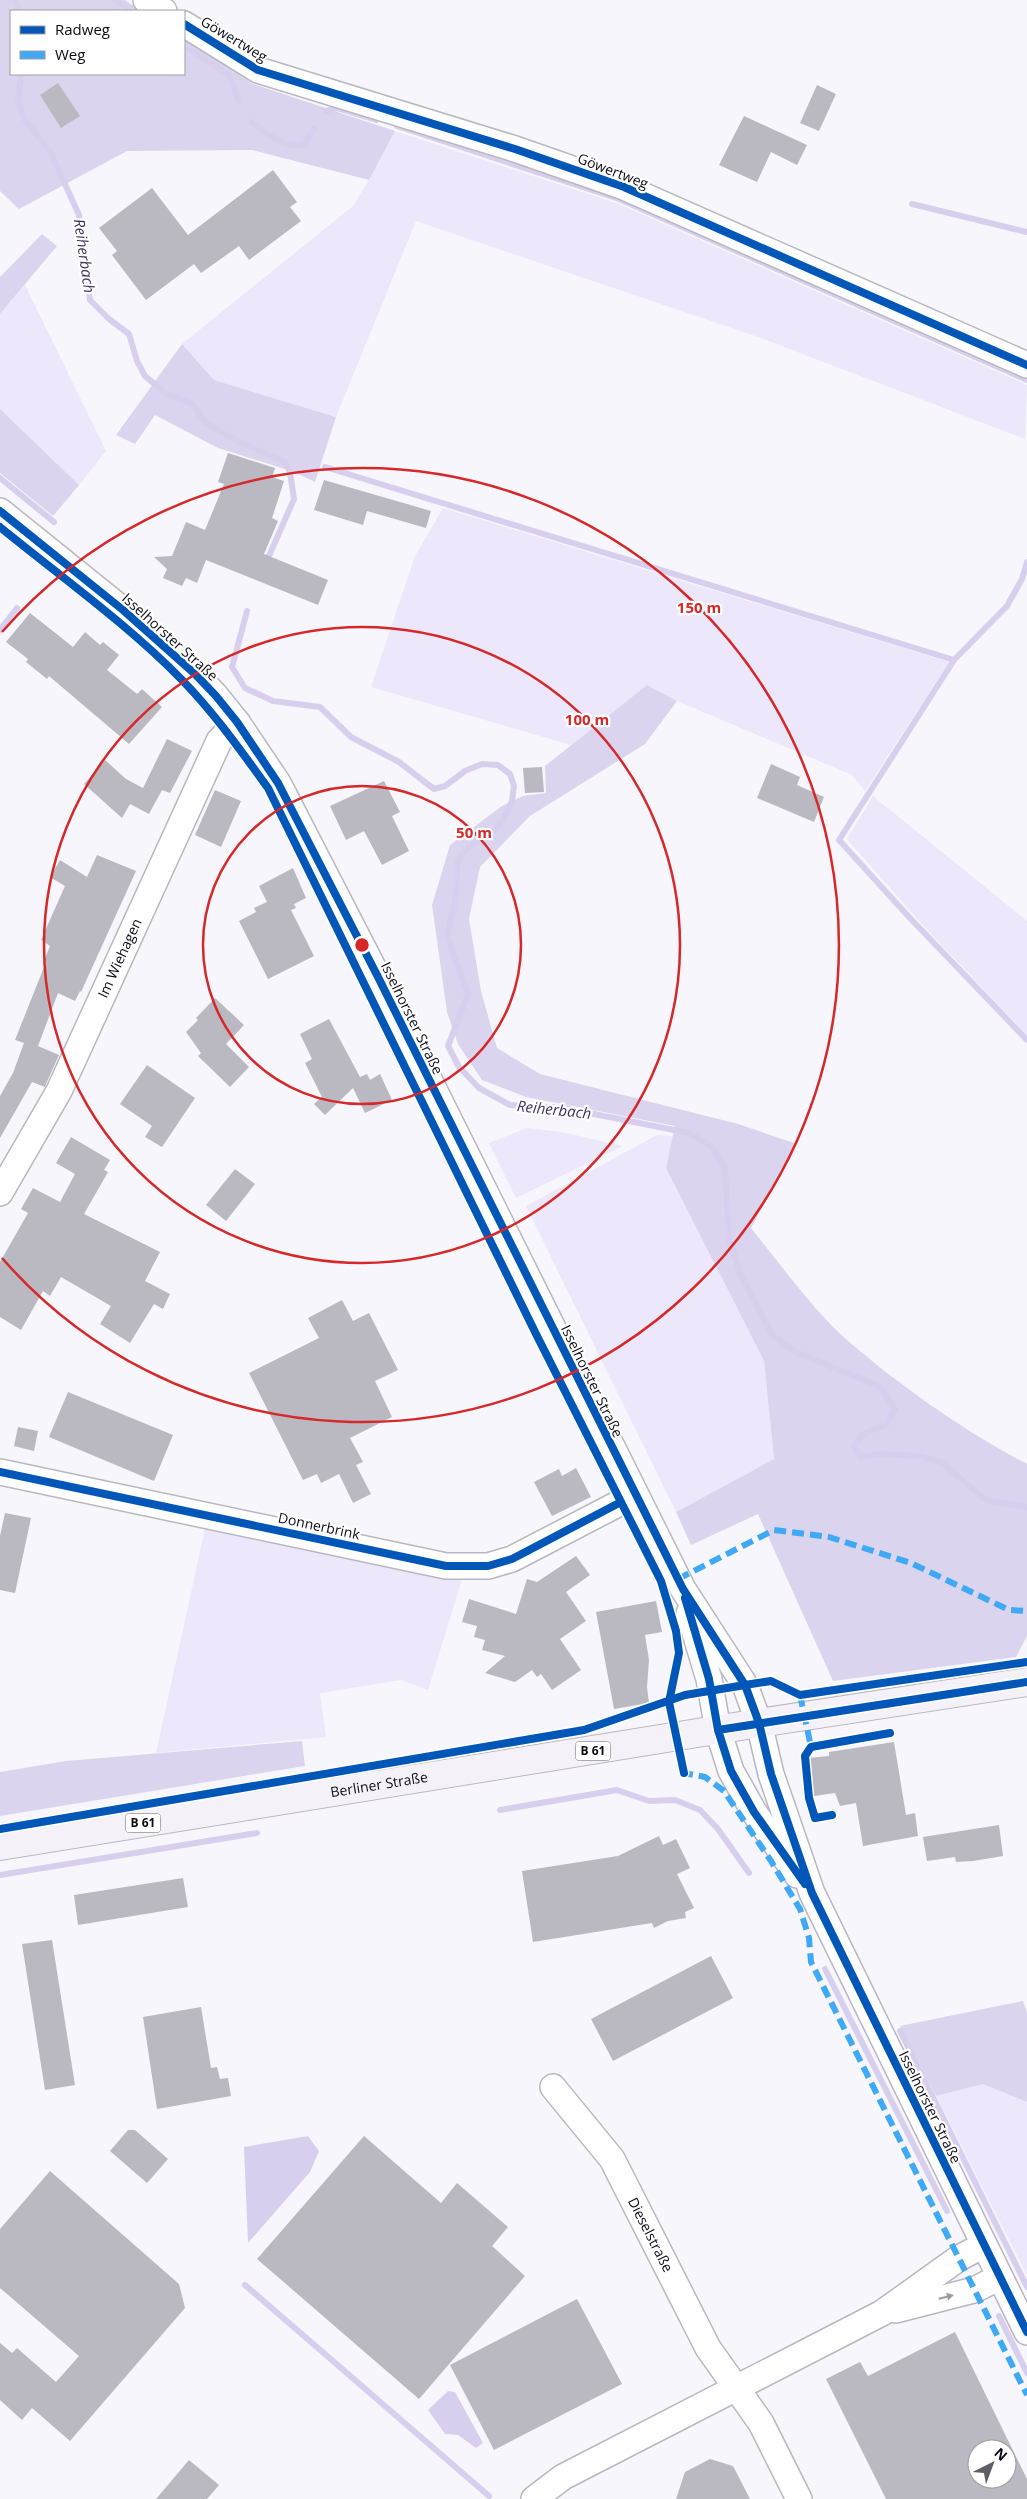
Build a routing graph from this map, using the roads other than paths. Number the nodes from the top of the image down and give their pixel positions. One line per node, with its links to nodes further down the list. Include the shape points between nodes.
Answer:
1 (146, 0): 2 (street)
2 (162, 10)
3 (185, 25): 4 (street, Göwertweg, via 258,70 515,149 624,187)
4 (1027, 365)
5 (0, 511): 6 (street, Isselhorster Straße, via 158,641 216,696)
6 (237, 722): 7 (street, Im Wiehagen, via 219,741 59,1091); 9 (street, Isselhorster Straße, via 298,818)
7 (0, 1193)
8 (0, 1472): 9 (street, Donnerbrink, via 446,1566 488,1566 512,1559)
9 (635, 1495): 10 (street, Isselhorster Straße)
10 (682, 1588): 12 (street, Isselhorster Straße, via 745,1684); 13 (street, Isselhorster Straße, via 709,1679)
11 (1027, 1682): 12 (main road, B 61)
12 (759, 1723): 13 (main road, Berliner Straße / B 61); 15 (street, Isselhorster Straße, via 771,1774)
13 (718, 1730): 14 (main road, Berliner Straße / B 61); 15 (street, Isselhorster Straße, via 731,1771 754,1812)
14 (0, 1846)
15 (812, 1893): 17 (street, Isselhorster Straße)
16 (553, 2087): 21 (street, Dieselstraße, via 612,2159 708,2348)
17 (984, 2245): 18 (street, Isselhorster Straße); 19 (street, via 958,2258)
18 (1000, 2276): 19 (street, one-way to 18, via 974,2290); 20 (street, Isselhorster Straße)
19 (882, 2313): 21 (street)
20 (1027, 2332)
21 (736, 2388): 22 (street, via 562,2477); 23 (street, Dieselstraße, via 761,2423)
22 (534, 2499)
23 (800, 2499)

